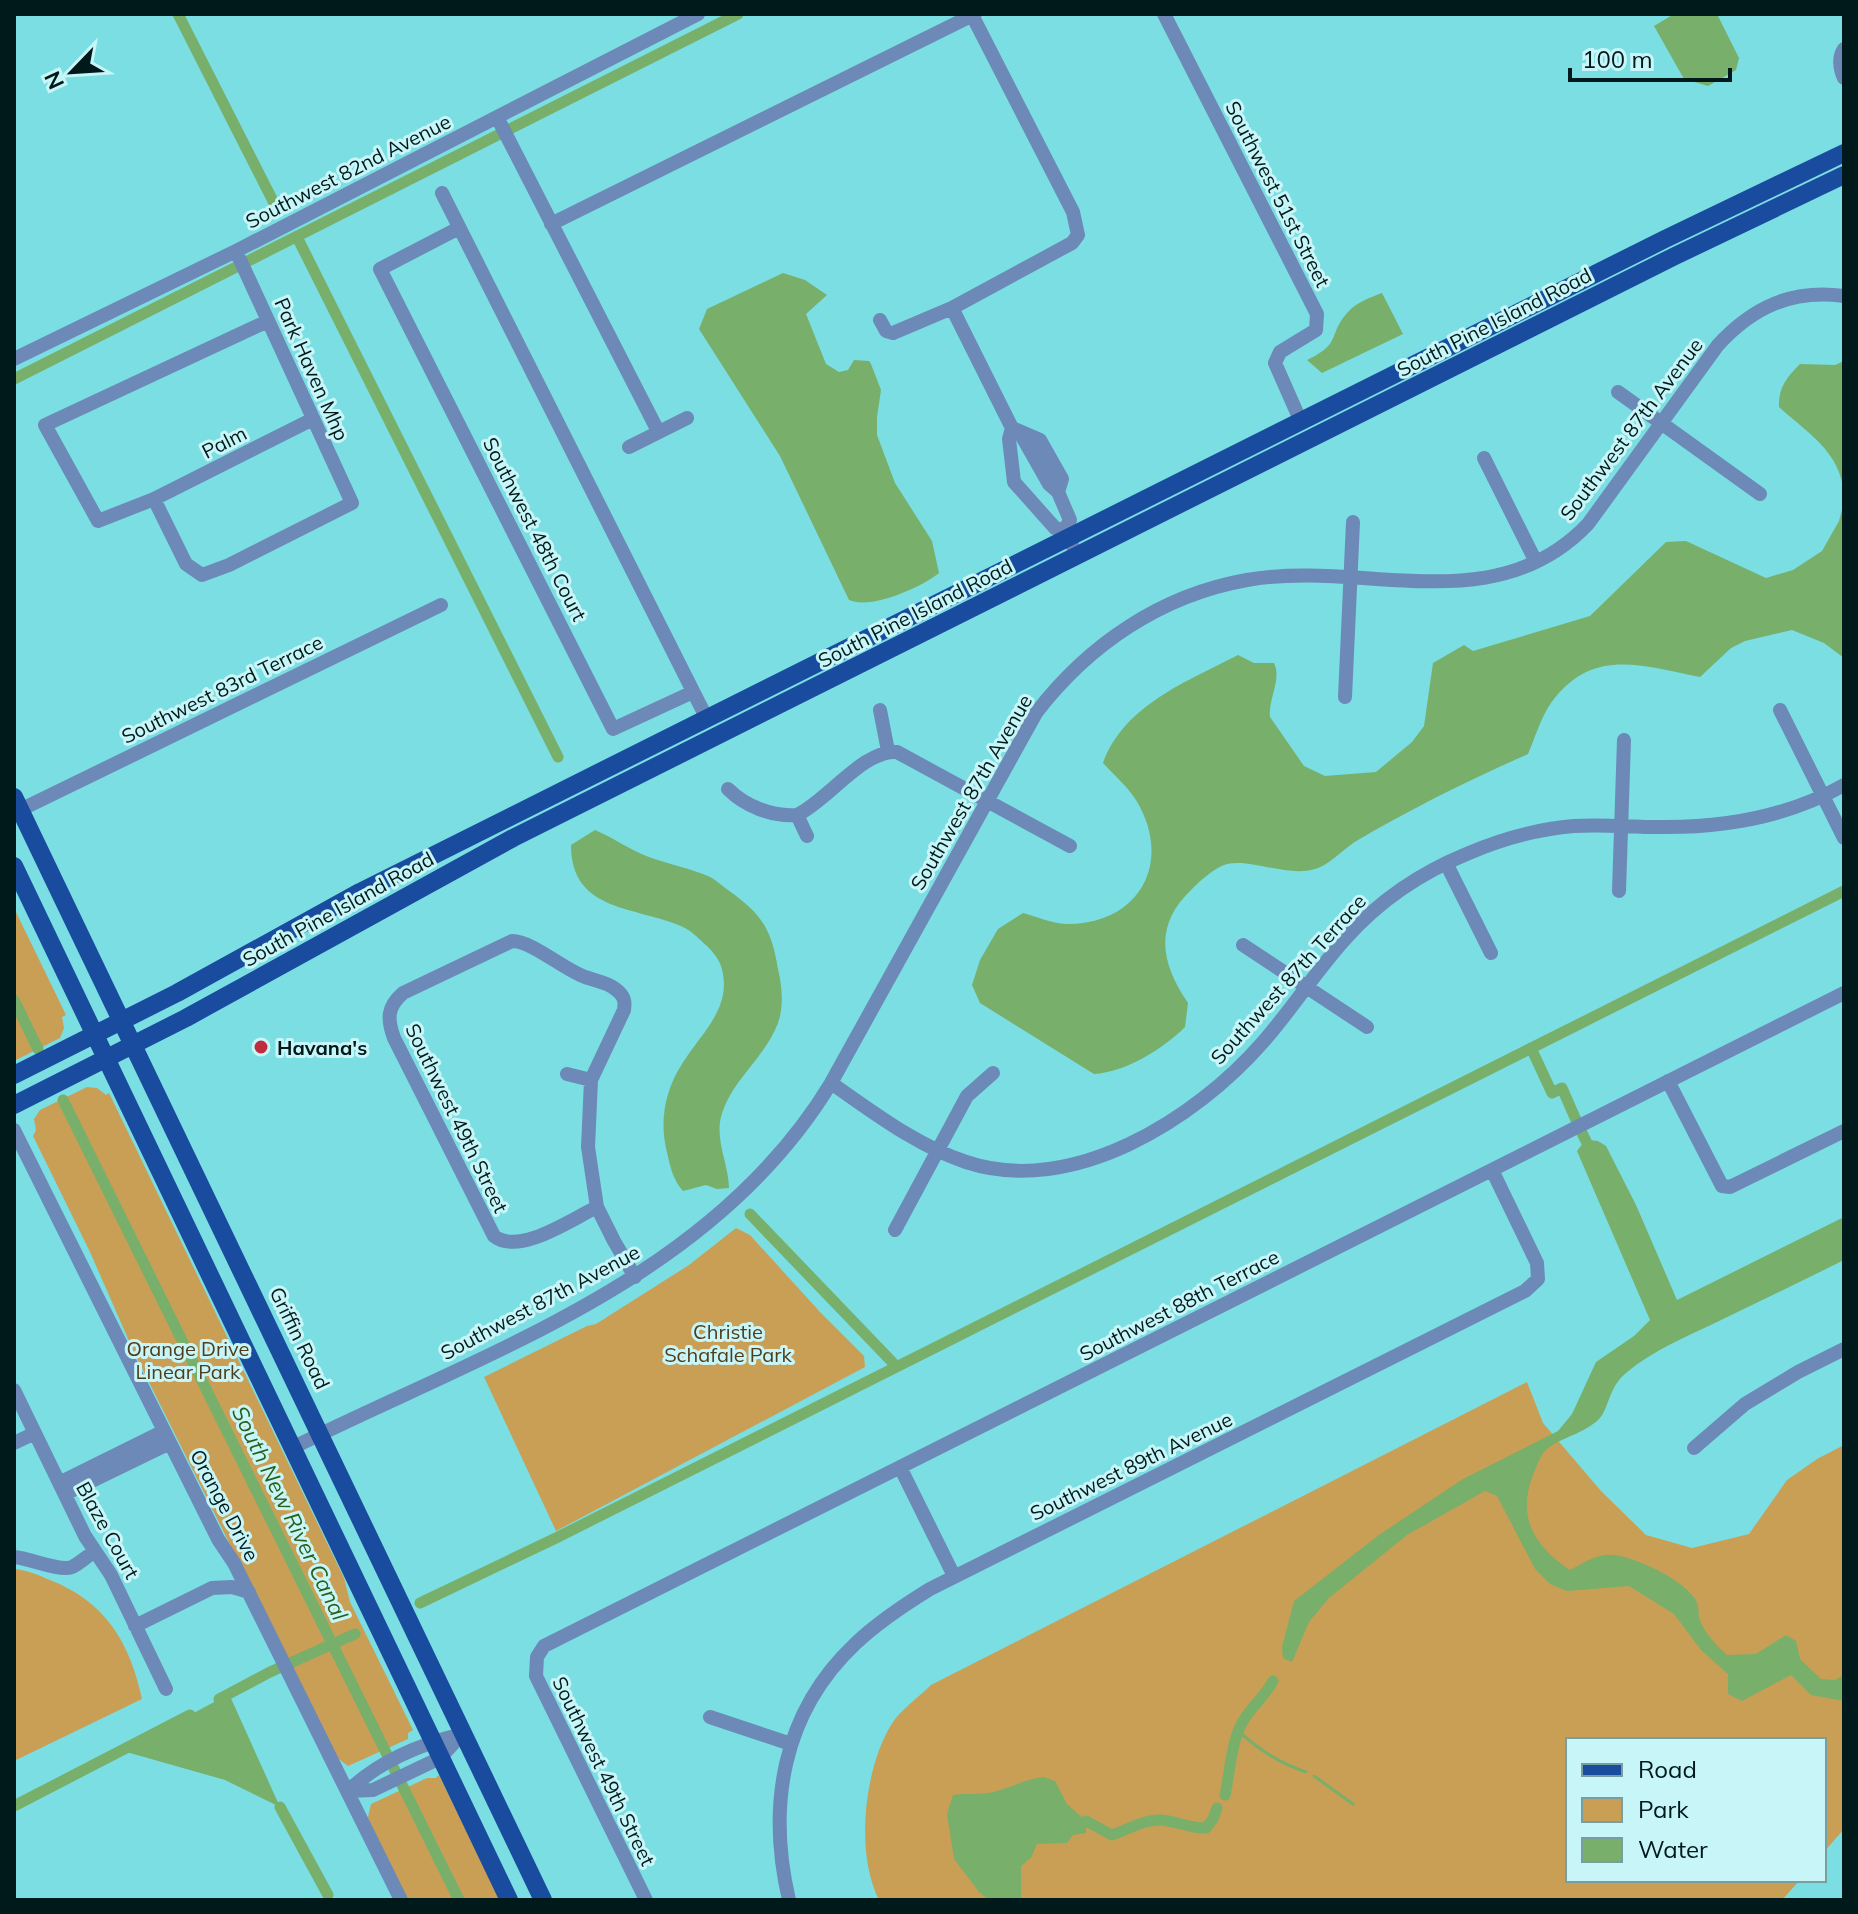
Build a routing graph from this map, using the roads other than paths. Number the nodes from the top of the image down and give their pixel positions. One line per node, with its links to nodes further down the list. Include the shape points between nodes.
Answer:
1 (698, 14): 6 (street, Southwest 82nd Avenue)
2 (1164, 14): 21 (street, Southwest 51st Street, via 1317,314 1316,330 1280,352 1275,363)
3 (974, 15): 10 (street); 14 (street, via 1073,212 1078,235)
4 (1844, 49): 5 (street)
5 (1844, 78)
6 (499, 122): 10 (street); 12 (street, Southwest 82nd Avenue)
7 (1844, 153): 21 (main road, South Pine Island Road)
8 (1844, 175): 33 (main road, South Pine Island Road)
9 (442, 193): 11 (street)
10 (551, 224): 24 (street)
11 (459, 228): 39 (street); 39 (street, Southwest 48th Court, via 380,269 613,729)
12 (236, 252): 16 (street, Park Haven Mhp); 17 (street, Southwest 82nd Avenue)
13 (1844, 296): 22 (street, Southwest 87th Avenue, via 1790,297 1747,317 1718,345)
14 (952, 308): 15 (street, via 893,333); 23 (street)
15 (880, 320)
16 (268, 321): 20 (street, Park Haven Mhp); 30 (street, Palm, via 45,425 98,521)
17 (14, 359)
18 (1618, 392): 22 (street)
19 (687, 418): 24 (street)
20 (311, 420): 30 (street, Palm); 30 (street, Park Haven Mhp, via 352,503 229,565 202,575 186,564)
21 (1301, 422): 32 (main road, South Pine Island Road)
22 (1662, 424): 29 (street); 34 (street, Southwest 87th Avenue, via 1588,524)
23 (1015, 429): 26 (street, via 1040,440); 28 (street, via 1009,439)
24 (658, 431): 25 (street)
25 (629, 447)
26 (1042, 457): 28 (street); 32 (street, via 1062,479 1058,492 1070,520)
27 (1484, 458): 34 (street)
28 (1012, 461): 32 (street, via 1014,482 1055,528)
29 (1760, 494)
30 (154, 499)
31 (1353, 522): 35 (street)
32 (1067, 534): 33 (street); 37 (main road, South Pine Island Road)
33 (1077, 556): 38 (main road, South Pine Island Road)
34 (1536, 562): 35 (street, Southwest 87th Avenue, via 1471,581)
35 (1351, 577): 40 (street); 49 (street, Southwest 87th Avenue, via 1246,580 1176,601 1131,624 1050,695)
36 (441, 605): 50 (street, Southwest 83rd Terrace)
37 (826, 659): 38 (main road); 43 (main road, South Pine Island Road)
38 (835, 678): 66 (main road, South Pine Island Road, via 513,838)
39 (693, 692): 43 (street)
40 (1345, 697)
41 (880, 710): 45 (street)
42 (1780, 710): 48 (street)
43 (707, 719): 63 (main road, South Pine Island Road, via 360,892)
44 (1624, 740): 52 (street)
45 (888, 751): 49 (street, via 907,755); 51 (street)
46 (1844, 785): 48 (street, Southwest 87th Terrace)
47 (728, 789): 51 (street, via 752,807)
48 (1823, 796): 52 (street, Southwest 87th Terrace, via 1741,823); 54 (street)
49 (986, 800): 55 (street); 73 (street, Southwest 87th Avenue)
50 (17, 804): 63 (main road, Griffin Road)
51 (797, 815): 53 (street)
52 (1622, 826): 56 (street, Southwest 87th Terrace, via 1530,833); 58 (street)
53 (807, 836)
54 (1844, 838)
55 (1070, 846)
56 (1446, 863): 60 (street); 61 (street, Southwest 87th Terrace, via 1362,921)
57 (14, 866): 65 (main road)
58 (1619, 891)
59 (1243, 945): 61 (street)
60 (1491, 953)
61 (1307, 987): 64 (street); 77 (street, Southwest 87th Terrace, via 1263,1042 1208,1093 1105,1155 1066,1168 1016,1172 965,1162)
62 (1844, 993): 72 (street, Southwest 88th Terrace)
63 (123, 1020): 65 (main road, South Pine Island Road); 66 (main road, Griffin Road)
64 (1367, 1027)
65 (95, 1035): 67 (main road); 69 (main road, South Pine Island Road)
66 (134, 1044): 67 (main road, South Pine Island Road); 85 (main road, Griffin Road)
67 (107, 1058): 74 (main road, South Pine Island Road); 88 (main road)
68 (993, 1073): 77 (street, via 967,1096)
69 (15, 1074)
70 (567, 1074): 71 (street)
71 (591, 1080): 79 (street, via 588,1147); 79 (street, Southwest 49th Street, via 624,1010 623,998 608,985 520,941 506,942 403,993 390,1008 394,1038 483,1220 499,1241 524,1242)
72 (1668, 1081): 76 (street, via 1722,1186 1730,1187); 78 (street, Southwest 88th Terrace)
73 (831, 1083): 77 (street, Southwest 87th Terrace); 81 (street, Southwest 87th Avenue, via 751,1186 687,1242)
74 (21, 1101)
75 (14, 1130): 86 (street, Orange Drive)
76 (1844, 1131)
77 (938, 1150): 80 (street)
78 (1492, 1170): 90 (street, Southwest 88th Terrace); 94 (street, Southwest 89th Avenue, via 1537,1263 1533,1286)
79 (597, 1207): 81 (street)
80 (895, 1230)
81 (635, 1277): 85 (street, Southwest 87th Avenue)
82 (1844, 1349): 89 (street, via 1745,1404)
83 (14, 1390): 84 (street, Blaze Court)
84 (35, 1433): 87 (street); 91 (street, Blaze Court)
85 (321, 1433): 88 (street, Southwest 87th Avenue); 100 (main road, Griffin Road)
86 (167, 1437): 91 (street); 95 (street, Orange Drive)
87 (14, 1443)
88 (294, 1447): 102 (main road)
89 (1694, 1448)
90 (900, 1467): 94 (street); 97 (street, Southwest 88th Terrace, via 550,1642)
91 (62, 1488): 92 (street, Blaze Court)
92 (94, 1552): 93 (street, via 70,1568); 96 (street, Blaze Court)
93 (14, 1557)
94 (954, 1576): 101 (street, Southwest 89th Avenue, via 853,1645 816,1692)
95 (249, 1592): 96 (street, via 212,1588); 103 (street, Orange Drive)
96 (135, 1626): 98 (street, Blaze Court)
97 (537, 1657): 107 (street, Southwest 49th Street, via 536,1676 544,1694)
98 (166, 1689)
99 (710, 1717): 101 (street)
100 (462, 1734): 102 (street); 106 (main road, Griffin Road)
101 (791, 1744): 108 (street, Southwest 89th Avenue, via 778,1833)
102 (429, 1753): 103 (street, via 365,1775); 103 (street, via 373,1790); 105 (main road)
103 (348, 1791): 104 (street, Orange Drive)
104 (401, 1900)
105 (509, 1900)
106 (543, 1900)
107 (646, 1900)
108 (789, 1900)

